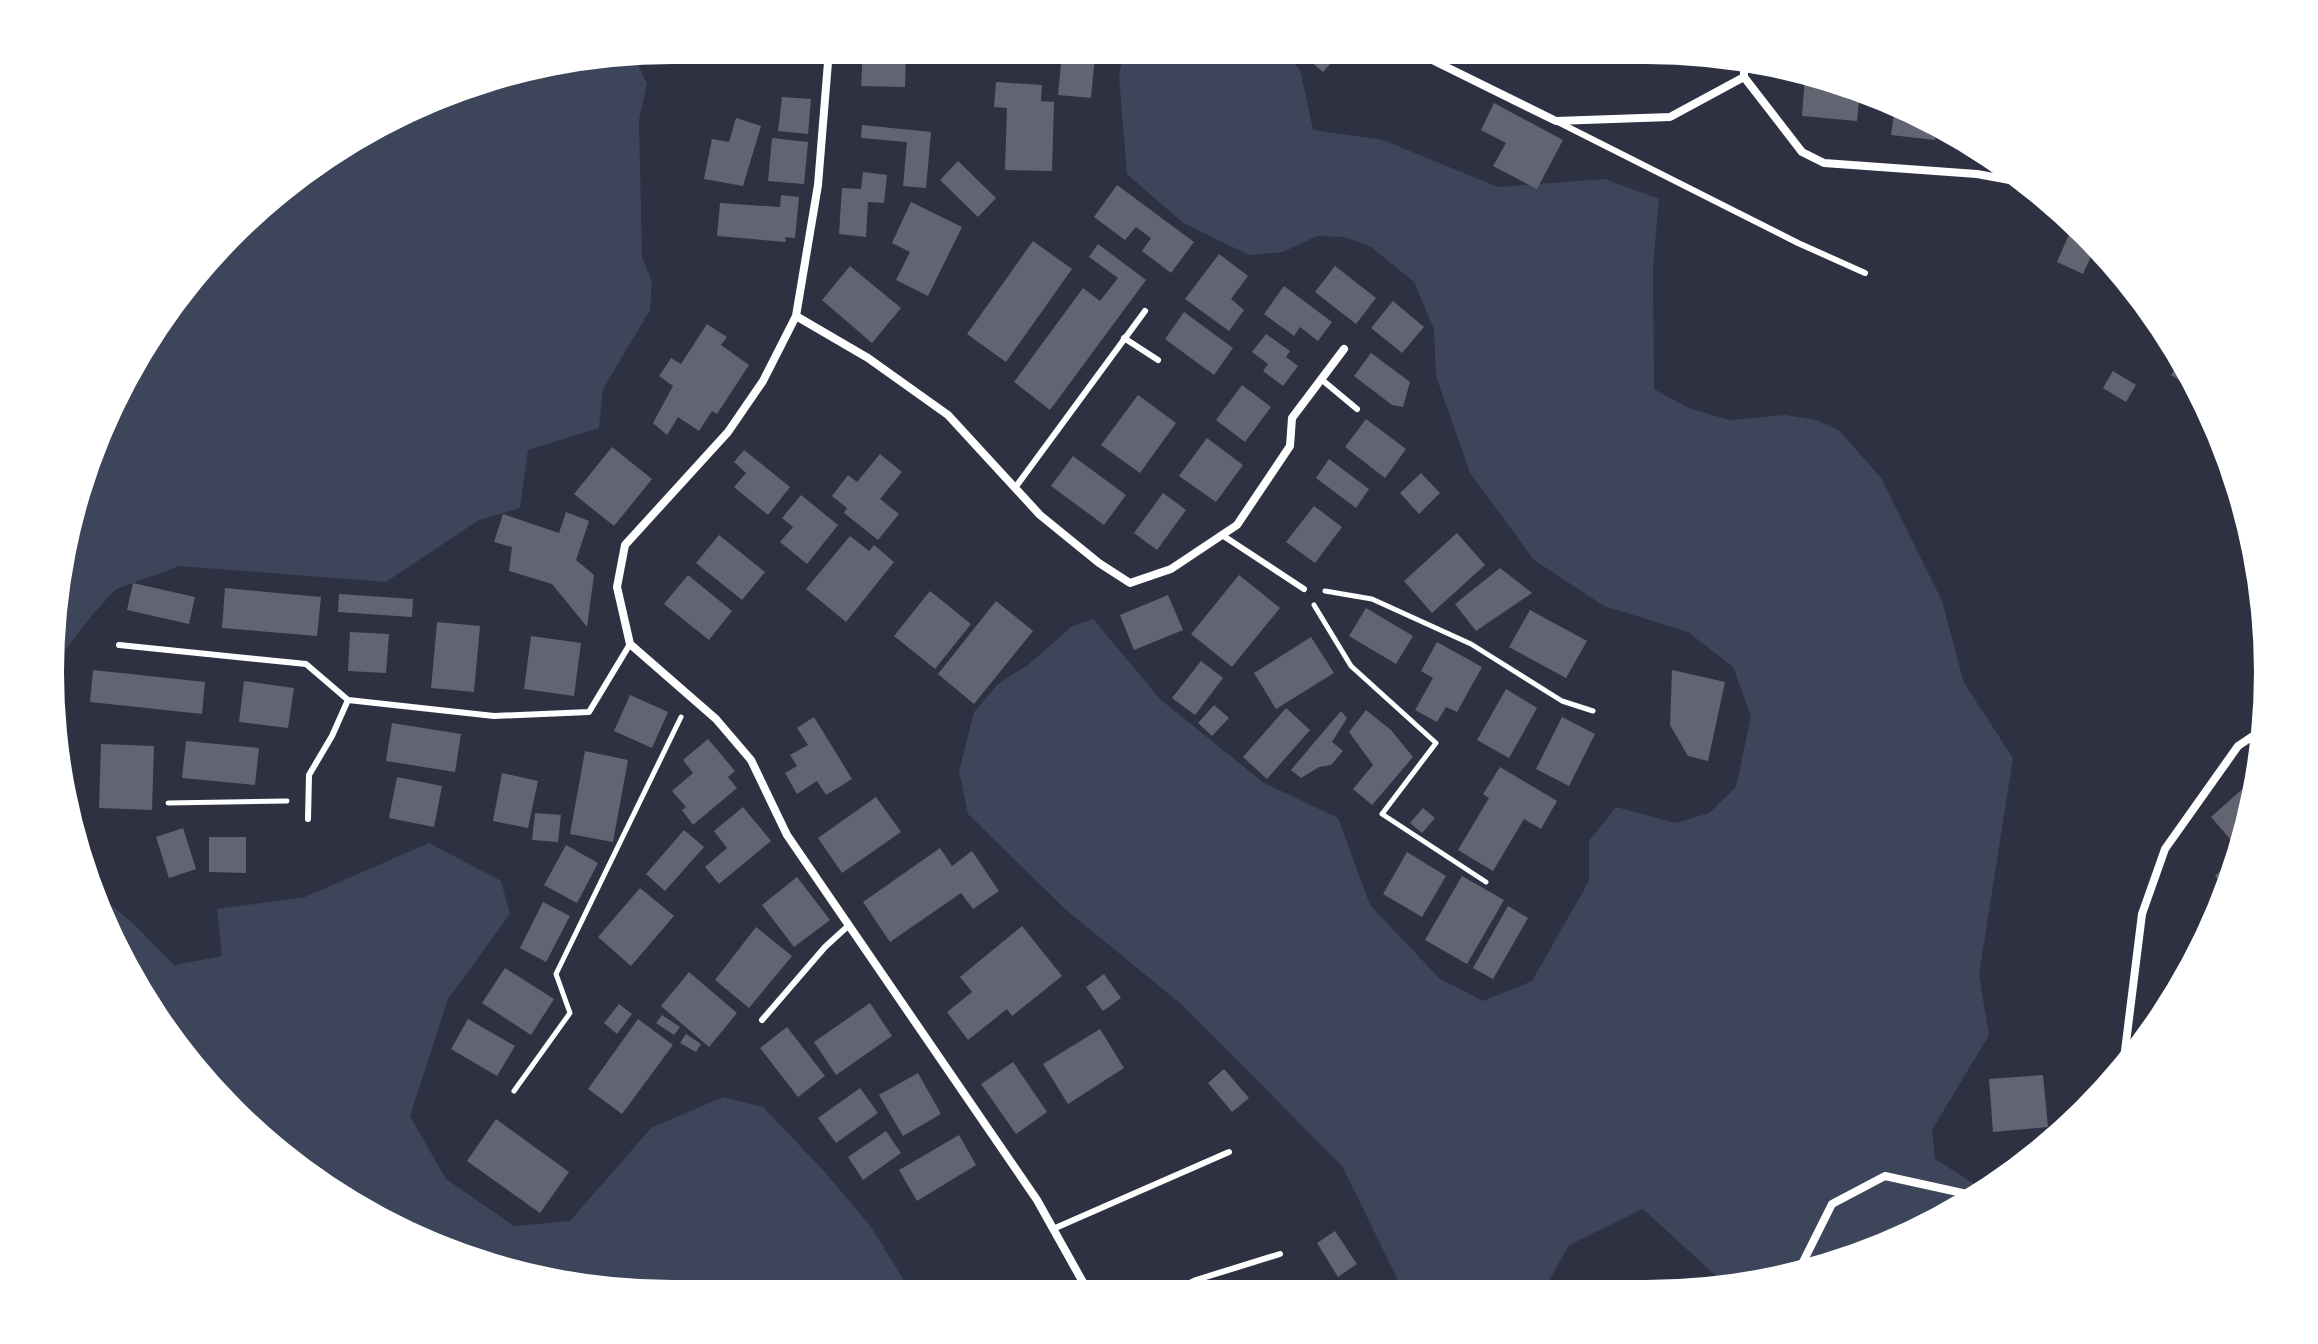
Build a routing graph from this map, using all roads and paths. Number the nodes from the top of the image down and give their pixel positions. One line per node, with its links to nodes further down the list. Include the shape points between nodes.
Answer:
1 (827, 64): 9 (street, via 818,185)
2 (1440, 64): 5 (street)
3 (1744, 72): 4 (street)
4 (1744, 77): 5 (street, via 1670,117); 6 (street, via 1802,152 1824,163)
5 (1556, 121): 7 (lane)
6 (2000, 178)
7 (1865, 273)
8 (1145, 311): 10 (lane)
9 (796, 316): 15 (street, via 868,358 948,415); 18 (street, via 763,381 728,432 625,545 617,587)
10 (1124, 338): 12 (lane); 15 (lane)
11 (1344, 349): 13 (street)
12 (1158, 360)
13 (1321, 379): 14 (lane); 16 (street, via 1292,418 1290,446 1237,525)
14 (1357, 409)
15 (1015, 488): 16 (street, via 1040,515 1130,583 1171,569)
16 (1222, 535): 17 (lane)
17 (1304, 589): 22 (path, via 1372,599 1471,644 1562,701); 27 (path, via 1351,666 1436,743 1382,814)
18 (630, 644): 20 (street); 21 (lane, via 589,712 494,716)
19 (119, 645): 21 (lane, via 306,664)
20 (691, 697): 28 (street, via 751,760 787,835); 31 (path, via 556,974 570,1013)
21 (348, 700): 24 (lane, via 309,775)
22 (1593, 711)
23 (2250, 738): 30 (street, via 2238,746 2165,849 2142,914)
24 (308, 801): 25 (path); 26 (lane)
25 (168, 803)
26 (308, 819)
27 (1486, 882)
28 (848, 926): 29 (lane); 34 (street)
29 (762, 1020)
30 (2126, 1045)
31 (514, 1091)
32 (1229, 1152): 34 (lane)
33 (1960, 1193): 36 (street, via 1885,1176 1832,1204)
34 (1053, 1229): 37 (street)
35 (1280, 1254): 38 (lane)
36 (1805, 1258)
37 (1082, 1280)
38 (1196, 1280)

